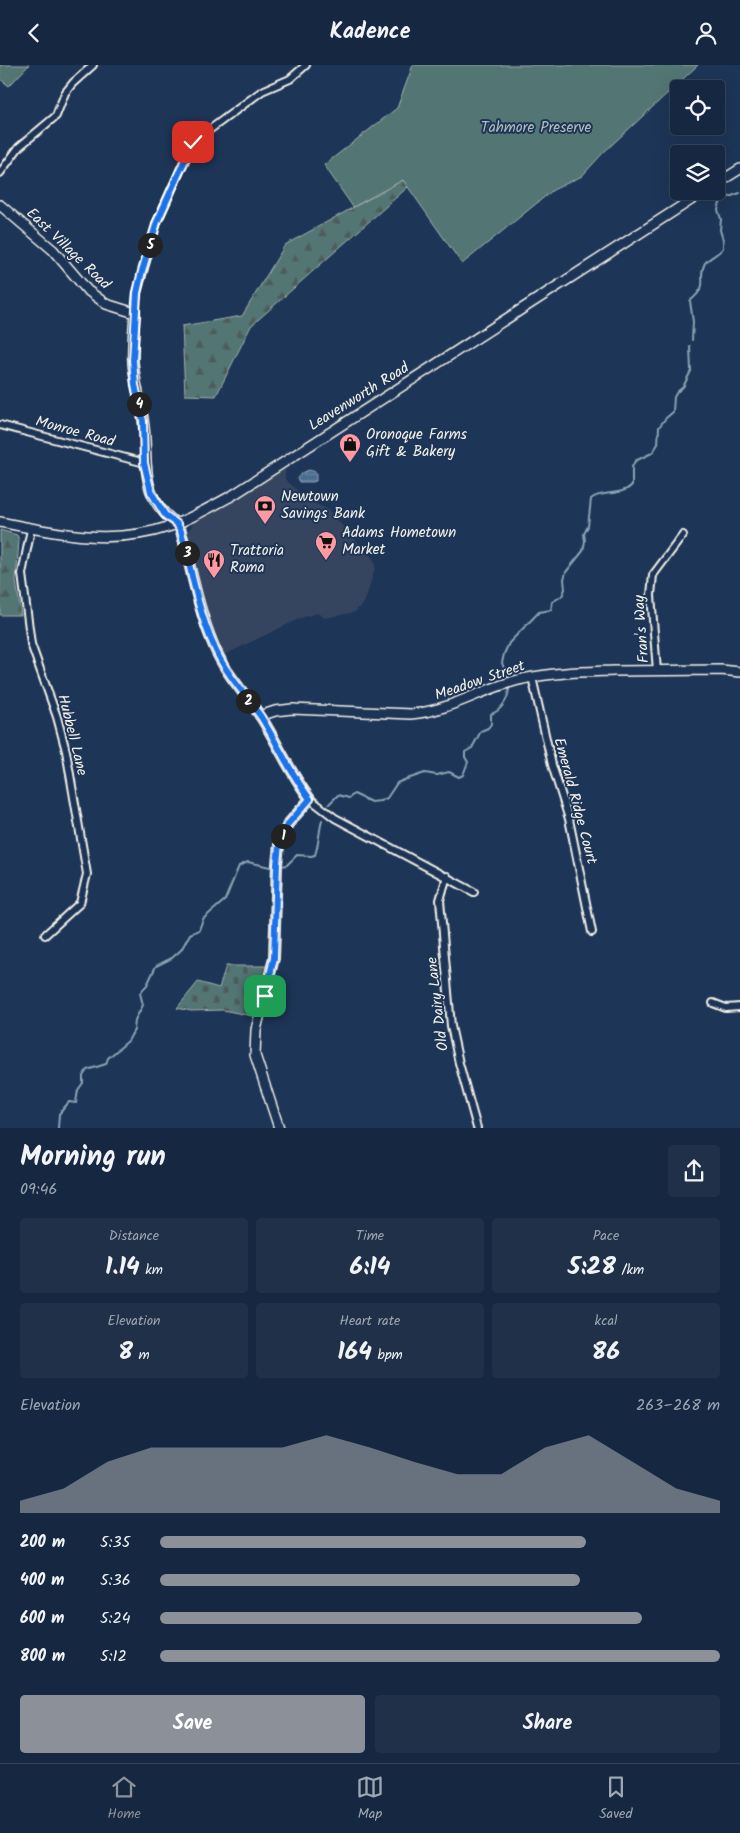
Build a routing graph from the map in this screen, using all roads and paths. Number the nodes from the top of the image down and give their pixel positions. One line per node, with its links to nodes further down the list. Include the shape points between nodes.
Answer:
1 (93, 65): 4 (street, via 65,93 56,115 19,147)
2 (306, 65): 8 (street, via 290,79 262,91 193,142 157,222 140,278)
3 (740, 169): 5 (main road)
4 (0, 173)
5 (725, 178)
6 (691, 200): 12 (main road, Leavenworth Road, via 232,495)
7 (0, 205): 8 (main road, East Village Road, via 53,250 87,290 106,304)
8 (135, 313): 10 (main road, via 133,360 143,421)
9 (0, 425): 10 (street, Monroe Road)
10 (144, 463): 12 (main road, via 151,492 165,515)
11 (0, 522): 13 (main road, Leavenworth Road)
12 (177, 524): 13 (main road, Leavenworth Road, via 113,538); 18 (main road, via 212,644 232,680)
13 (31, 529): 23 (street, Hubbell Lane, via 22,574 31,644 66,751 87,874 80,903)
14 (682, 535): 15 (street, Fran's Way, via 653,575 651,595)
15 (657, 671): 16 (main road, Meadow Street); 17 (main road, Meadow Street)
16 (740, 672)
17 (532, 677): 18 (main road, Meadow Street, via 512,681 449,707 424,713 292,709); 22 (street, Emerald Ridge Court)
18 (260, 716): 19 (main road)
19 (310, 799): 20 (street, via 335,818); 26 (main road, via 288,824 279,845 274,958 256,1030 255,1055)
20 (446, 876): 21 (street); 27 (street, Old Dairy Lane, via 440,900 451,1026)
21 (474, 892)
22 (592, 931)
23 (45, 935)
24 (713, 1003): 25 (street, via 726,1008)
25 (740, 1007)
26 (279, 1128)
27 (476, 1128)

